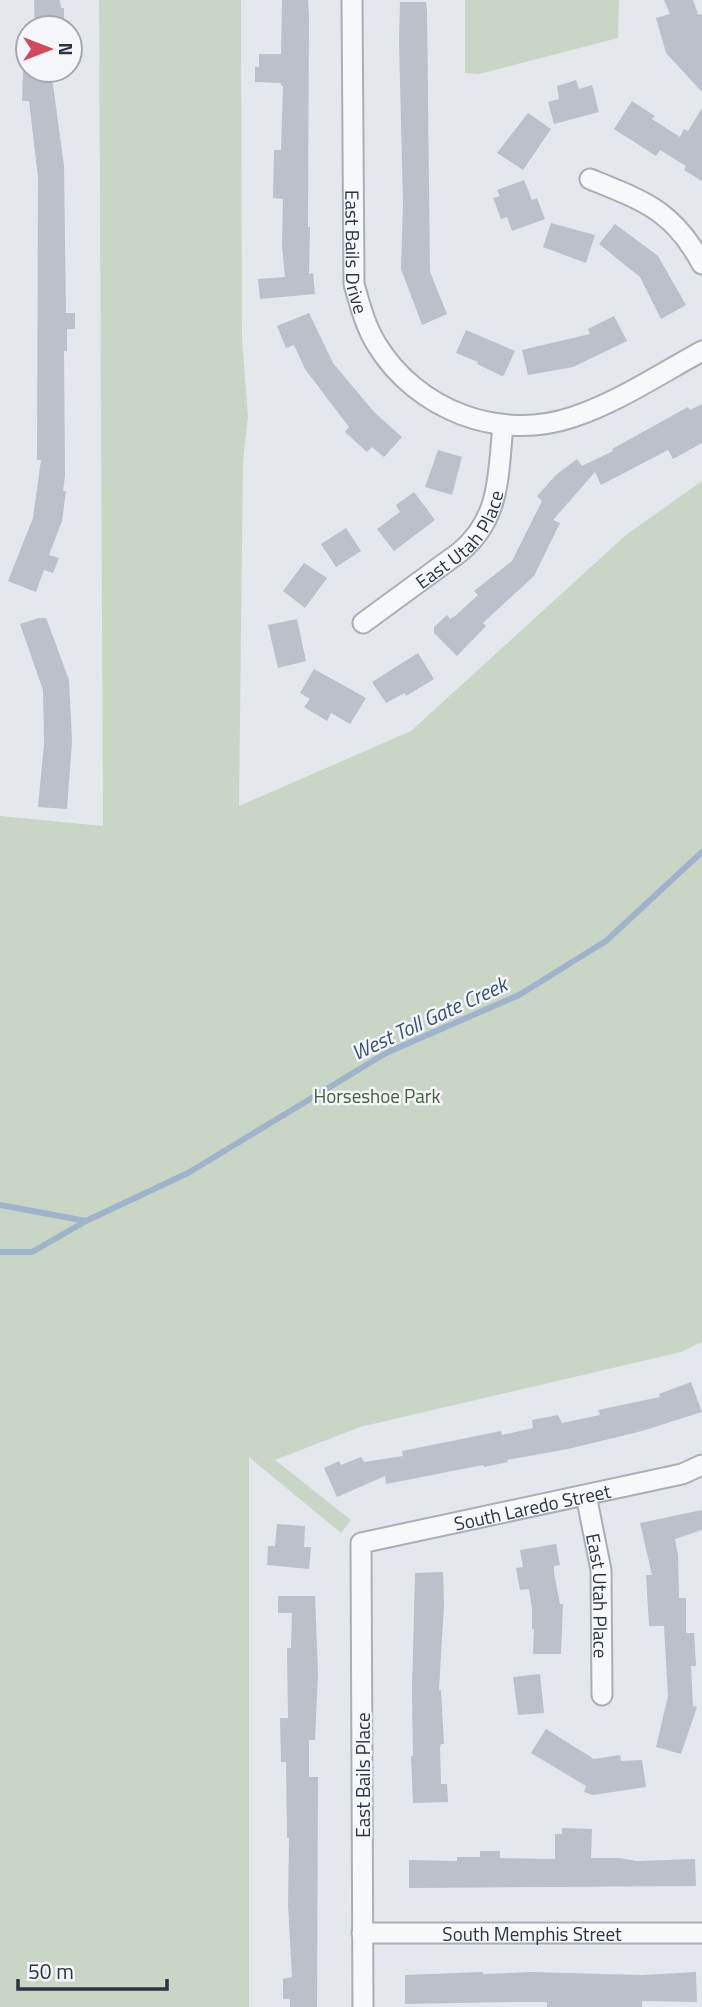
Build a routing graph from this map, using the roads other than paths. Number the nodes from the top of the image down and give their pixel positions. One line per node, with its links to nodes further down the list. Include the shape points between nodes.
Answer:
1 (352, 0): 5 (street, East Bails Drive, via 352,258 364,318 385,357 422,394 469,417)
2 (590, 179): 3 (street, via 664,214)
3 (702, 264)
4 (702, 351): 5 (street, East Bails Drive, via 573,417 547,424)
5 (503, 425): 6 (street, East Utah Place, via 495,502 485,524 460,552)
6 (363, 623)
7 (702, 1465): 8 (street, South Laredo Street, via 682,1474)
8 (586, 1495): 9 (street, South Laredo Street); 10 (street, East Utah Place, via 601,1570)
9 (361, 1544): 11 (street, East Bails Place)
10 (602, 1695)
11 (362, 1933): 12 (street, South Memphis Street); 13 (street, East Bails Place)
12 (702, 1933)
13 (362, 2007)

